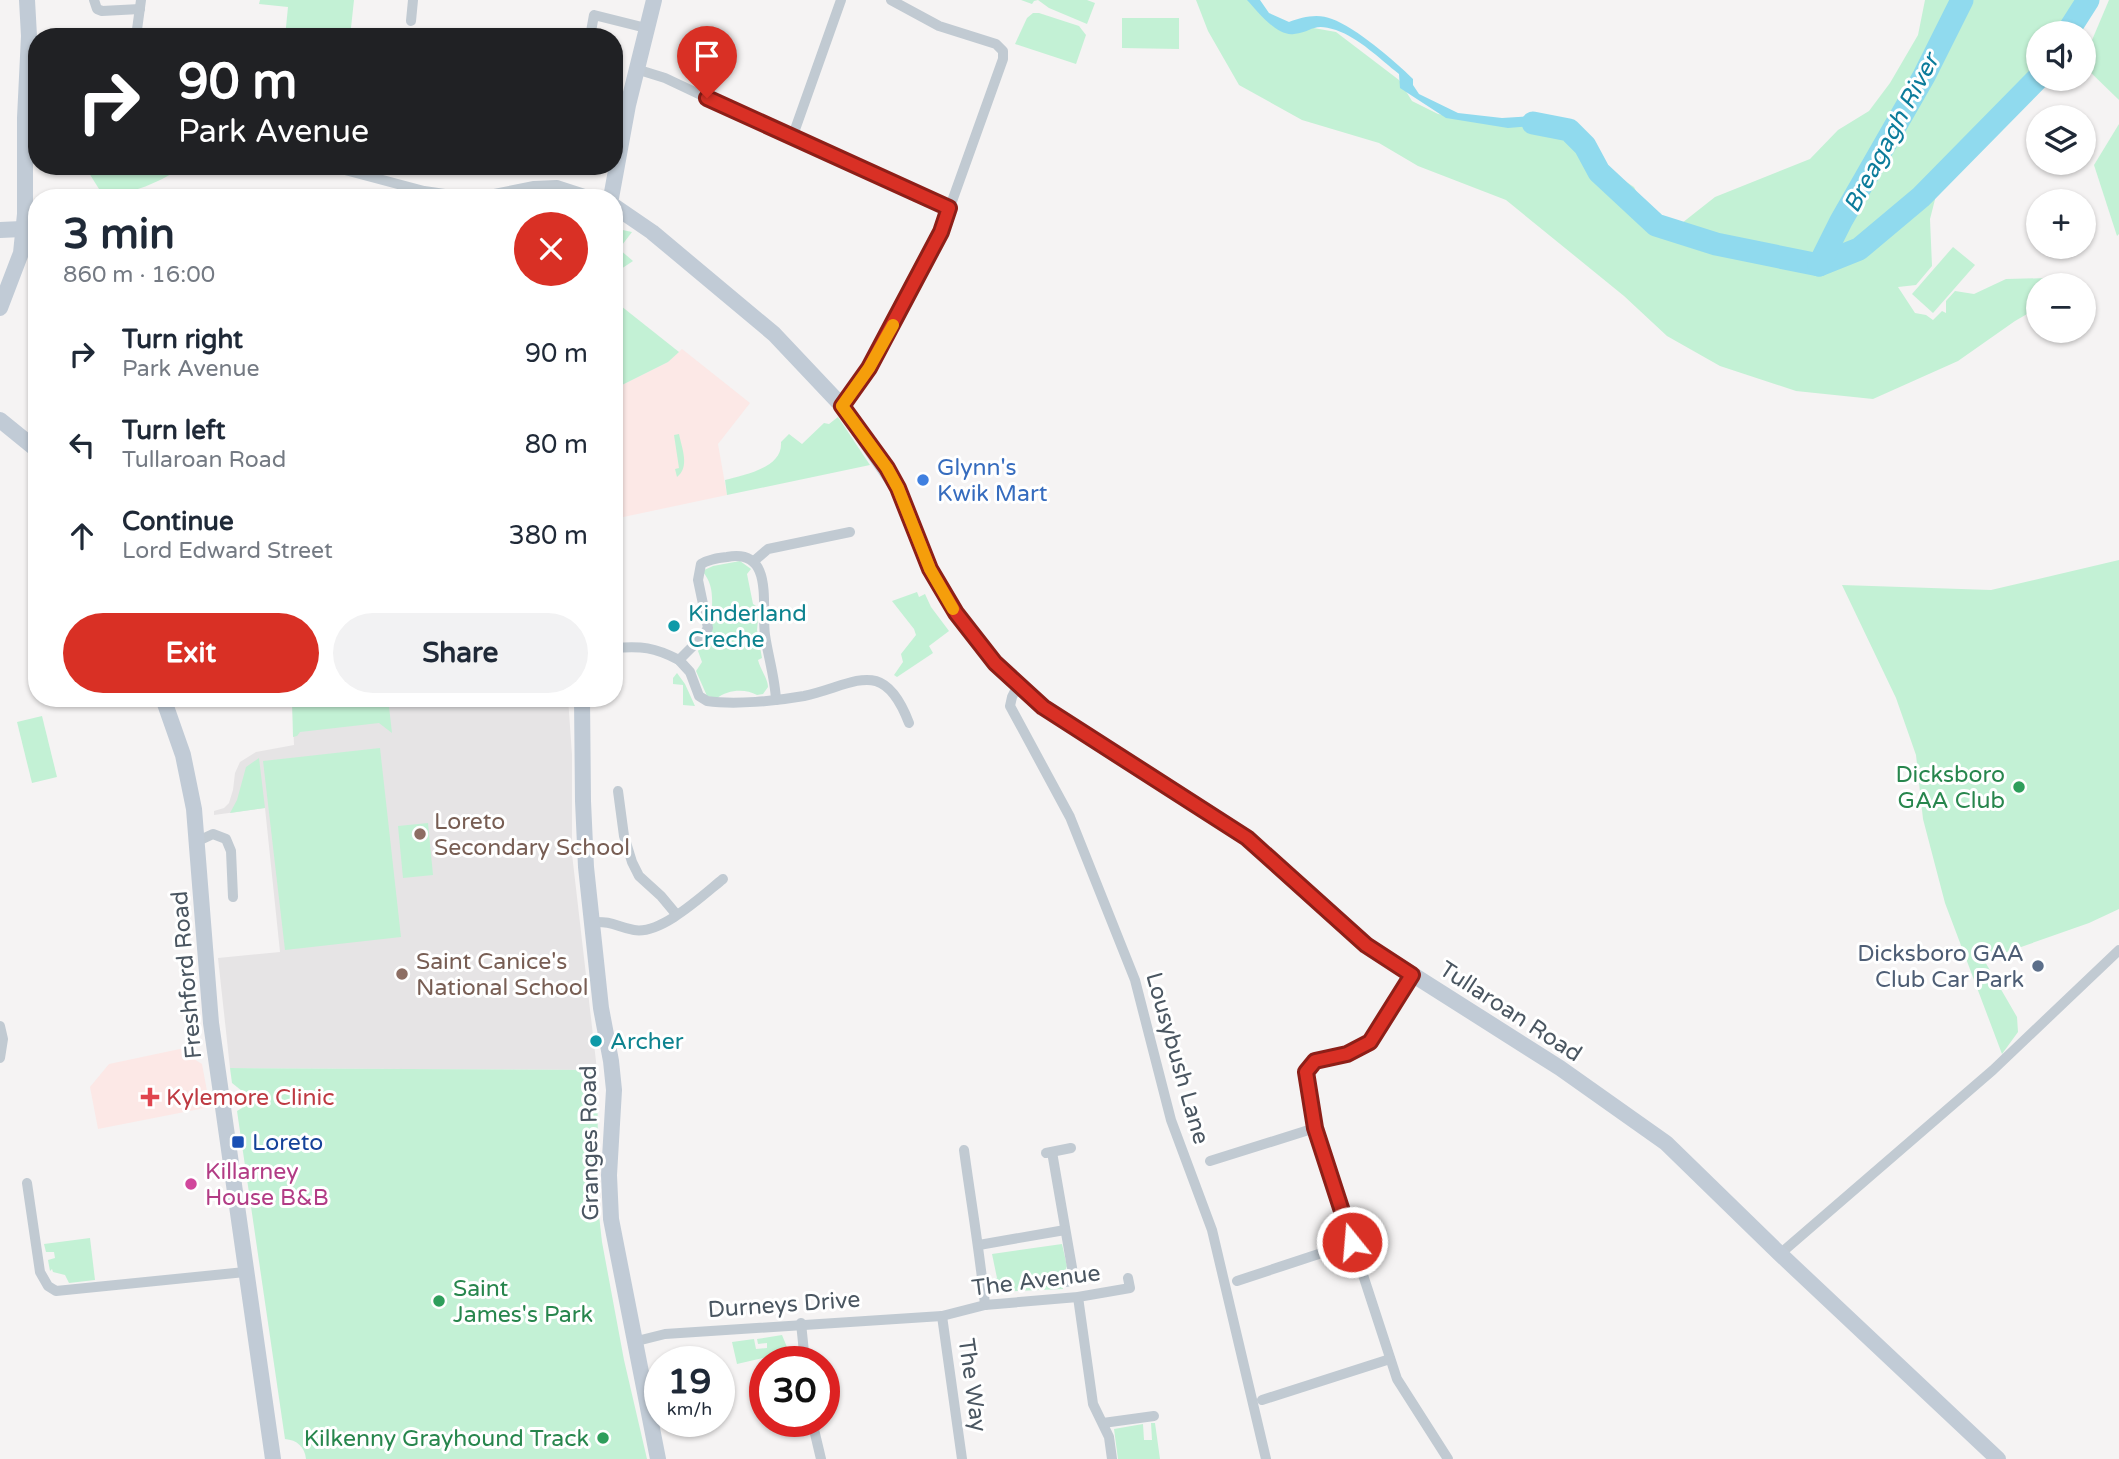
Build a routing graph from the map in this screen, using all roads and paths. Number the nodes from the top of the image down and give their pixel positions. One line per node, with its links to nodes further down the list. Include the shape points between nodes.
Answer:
1 (27, 0): 9 (street)
2 (94, 0): 7 (street, via 102,11)
3 (413, 0): 8 (street)
4 (654, 0): 12 (street)
5 (841, 0): 16 (street)
6 (891, 0): 23 (street, via 939,26 996,44 1003,51)
7 (140, 5): 10 (street)
8 (411, 21)
9 (29, 28)
10 (137, 28)
11 (592, 28): 12 (street, via 594,15)
12 (646, 28): 14 (street)
13 (28, 56): 25 (street)
14 (636, 69): 15 (street); 16 (street)
15 (623, 136)
16 (792, 138): 23 (street)
17 (360, 175): 19 (street)
18 (557, 185): 20 (street); 21 (street); 22 (street)
19 (403, 189)
20 (519, 189)
21 (556, 189)
22 (569, 189)
23 (949, 208): 28 (street, via 941,232 869,368)
24 (623, 212): 28 (street, Tullaroan Road, via 774,334)
25 (22, 229): 26 (street); 27 (street, via 21,254)
26 (0, 230)
27 (0, 308)
28 (842, 406): 35 (street, Tullaroan Road, via 887,468 930,569 956,613)
29 (0, 420): 30 (street)
30 (28, 441)
31 (850, 532): 32 (street, via 768,549)
32 (754, 561): 34 (street, via 741,554 701,564 698,580 708,628); 36 (street, via 766,603 765,631)
33 (623, 648): 34 (street, via 650,648)
34 (679, 660): 36 (street, via 690,672 699,696 707,701)
35 (1018, 685): 47 (street, Tullaroan Road, via 1043,707 1247,838); 79 (street, Lousybush Lane, via 1010,706 1070,817 1135,980 1171,1120 1212,1230)
36 (776, 700): 39 (street, via 848,681 871,680 888,687)
37 (166, 707): 41 (street, Freshford Road, via 185,764)
38 (582, 707): 45 (street, Granges Road, via 583,813)
39 (909, 723)
40 (618, 791): 44 (street, via 632,862 639,876)
41 (198, 841): 43 (street, via 213,834 226,839 231,850); 59 (street, Freshford Road, via 211,1023)
42 (723, 879): 44 (street)
43 (233, 897)
44 (676, 914): 45 (street, via 651,929)
45 (592, 922): 67 (street, Granges Road, via 614,1090 611,1219)
46 (2119, 950): 58 (street, via 1993,1070)
47 (1410, 981): 50 (street, via 1370,1042 1347,1054 1315,1061 1306,1072); 58 (street, Tullaroan Road, via 1560,1068 1666,1143)
48 (0, 1026): 49 (street)
49 (0, 1058)
50 (1315, 1128): 53 (street); 56 (street)
51 (1071, 1148): 55 (street, via 1049,1153)
52 (963, 1150): 57 (street)
53 (1210, 1161)
54 (27, 1183): 59 (street, via 40,1272 57,1291)
55 (1065, 1230): 57 (street); 62 (street, via 1074,1279)
56 (1352, 1242): 61 (street); 69 (street)
57 (979, 1245): 64 (street)
58 (1780, 1254): 81 (street, Tullaroan Road)
59 (244, 1272): 74 (street, Freshford Road)
60 (1128, 1278): 63 (street, The Avenue, via 1130,1288)
61 (1237, 1281)
62 (1066, 1282)
63 (1078, 1297): 64 (street, The Avenue); 72 (street, via 1093,1404)
64 (985, 1305): 65 (street, The Avenue)
65 (940, 1316): 66 (street, Durneys Drive); 77 (street, The Way)
66 (801, 1323): 67 (street, Durneys Drive, via 665,1334); 68 (street)
67 (634, 1342): 75 (street, Granges Road)
68 (803, 1346)
69 (1390, 1359): 70 (street); 80 (street, via 1397,1379)
70 (1262, 1400)
71 (1154, 1416): 72 (street)
72 (1103, 1423): 78 (street)
73 (816, 1437): 76 (street)
74 (273, 1459)
75 (658, 1459)
76 (821, 1459)
77 (962, 1459)
78 (1112, 1459)
79 (1266, 1459)
80 (1448, 1459)
81 (1998, 1459)

